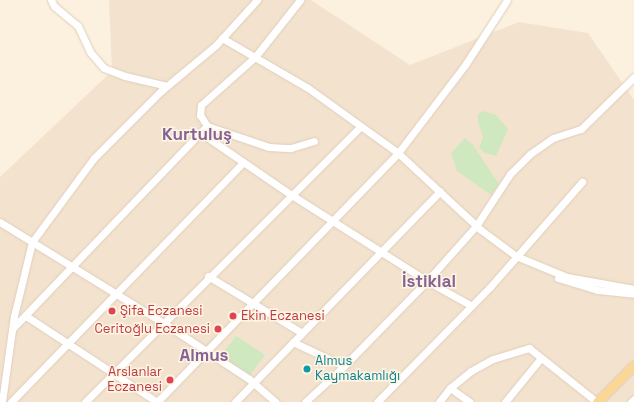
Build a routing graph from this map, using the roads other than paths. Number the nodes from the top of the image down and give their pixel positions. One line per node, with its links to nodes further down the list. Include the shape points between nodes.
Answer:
1 (51, 0): 8 (street, via 78,26 90,52 104,68)
2 (257, 0): 5 (street)
3 (300, 0): 6 (street)
4 (507, 0): 13 (street, via 465,65)
5 (222, 38): 6 (street); 8 (street)
6 (255, 57): 9 (street, via 201,104 200,115); 10 (street, via 308,88)
7 (634, 77): 20 (street, via 581,129 553,138 530,154 510,174)
8 (167, 86): 21 (street, via 94,158)
9 (207, 126): 11 (street); 12 (street, via 269,148 291,148)
10 (360, 126): 13 (street); 17 (street)
11 (201, 133): 14 (street); 24 (street)
12 (314, 141)
13 (398, 153): 16 (street); 18 (street)
14 (243, 163): 17 (street); 28 (street)
15 (582, 182): 23 (street)
16 (440, 191): 20 (street); 22 (street)
17 (290, 194): 18 (street); 25 (street)
18 (334, 221): 22 (street); 30 (street)
19 (0, 222): 21 (street)
20 (476, 226): 23 (street); 26 (street)
21 (32, 242): 24 (street); 34 (street)
22 (381, 252): 26 (street); 35 (street)
23 (515, 258): 27 (street, via 567,277); 29 (street, via 574,285); 31 (street)
24 (73, 267): 28 (street); 32 (street)
25 (208, 276): 30 (street); 33 (street)
26 (427, 281): 31 (street); 41 (street)
27 (634, 289)
28 (117, 294): 33 (street); 37 (street)
29 (634, 294)
30 (254, 303): 35 (street); 38 (street)
31 (472, 306): 53 (street)
32 (26, 316): 34 (street); 37 (street)
33 (162, 322): 38 (street); 42 (street)
34 (12, 329): 46 (street)
35 (302, 333): 36 (street)
36 (293, 342): 41 (street); 43 (street)
37 (69, 343): 42 (street); 47 (street)
38 (206, 352): 43 (street); 49 (street)
39 (542, 358): 44 (street, via 529,348 493,359 471,371); 56 (street); 57 (street)
40 (634, 365): 57 (main road)
41 (344, 366): 52 (street)
42 (112, 374): 48 (street); 49 (street)
43 (253, 383): 50 (street); 51 (street)
44 (450, 388): 54 (street); 55 (street)
45 (634, 399): 58 (street)
46 (2, 402)
47 (10, 402)
48 (84, 402)
49 (157, 402)
50 (235, 402)
51 (276, 402)
52 (305, 402)
53 (378, 402)
54 (439, 402)
55 (470, 402)
56 (505, 402)
57 (597, 402)
58 (631, 402)

